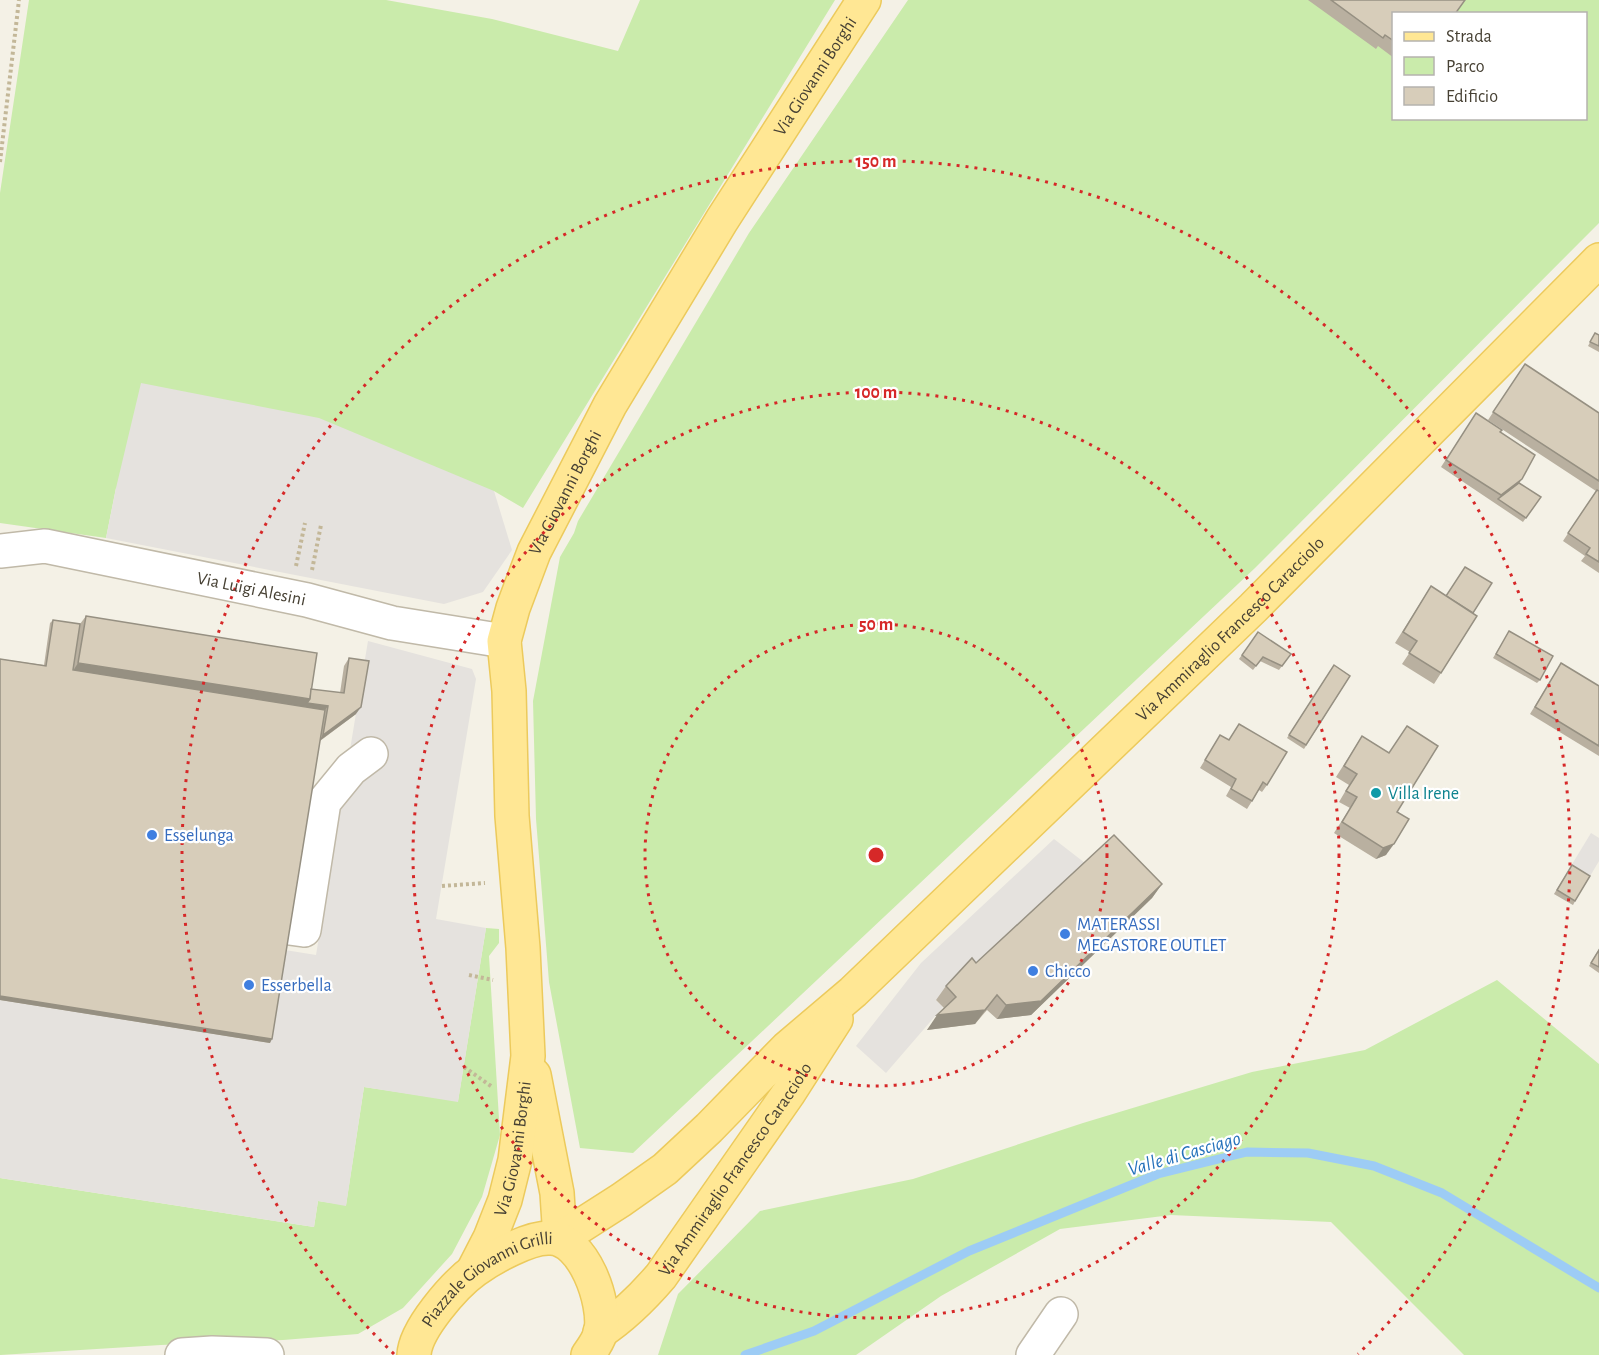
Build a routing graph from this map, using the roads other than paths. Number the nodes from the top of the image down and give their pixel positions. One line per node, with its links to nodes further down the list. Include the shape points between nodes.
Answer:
1 (864, 0): 4 (main road, Via Giovanni Borghi, via 722,220 610,405 534,552)
2 (1599, 260): 7 (main road, Via Ammiraglio Francesco Caracciolo, via 1253,608)
3 (0, 551): 4 (street, Via Luigi Alesini, via 45,546 307,600 392,623)
4 (504, 641): 8 (main road, Via Giovanni Borghi)
5 (371, 754): 6 (street, via 351,769 324,802 304,930)
6 (219, 917)
7 (853, 992): 10 (main road, Via Ammiraglio Francesco Caracciolo, via 787,1048 665,1168); 14 (main road, Via Ammiraglio Francesco Caracciolo, via 788,1094 661,1275 643,1298)
8 (528, 1056): 9 (main road, Via Giovanni Borghi); 12 (main road, Via Giovanni Borghi, via 515,1160 505,1200)
9 (557, 1193): 10 (main road, Via Ammiraglio Francesco Caracciolo, via 579,1205 598,1206); 11 (main road, Via Giovanni Borghi)
10 (621, 1200): 11 (main road, Via Ammiraglio Francesco Caracciolo)
11 (560, 1239): 12 (main road, Piazzale Giovanni Grilli, via 537,1240); 14 (main road, Piazzale Giovanni Grilli, via 583,1262 595,1283 602,1314)
12 (473, 1271): 15 (main road, Piazzale Giovanni Grilli, via 449,1294)
13 (1061, 1314): 18 (street)
14 (594, 1344)
15 (408, 1353)
16 (182, 1355): 17 (street)
17 (267, 1355)
18 (1033, 1355)

